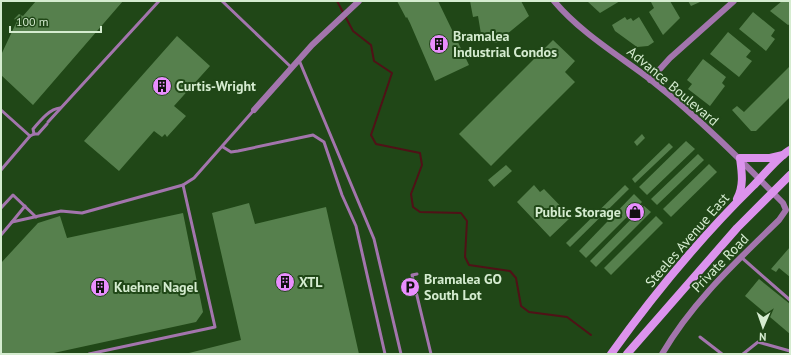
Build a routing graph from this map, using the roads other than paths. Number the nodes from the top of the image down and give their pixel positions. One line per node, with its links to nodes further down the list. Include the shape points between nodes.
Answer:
1 (159, 1): 9 (lane)
2 (222, 1): 7 (lane)
3 (554, 1): 8 (street, Advance Boulevard, via 578,25)
4 (734, 1): 8 (street, via 670,58)
5 (357, 3): 6 (street)
6 (299, 60): 7 (street); 35 (lane, via 374,239)
7 (292, 68): 11 (street)
8 (650, 80): 16 (street, Advance Boulevard)
9 (60, 108): 12 (lane, via 38,134); 12 (lane, via 54,108 43,118 33,129)
10 (1, 110): 13 (lane)
11 (254, 110): 14 (lane)
12 (34, 134): 13 (lane)
13 (30, 136): 17 (lane)
14 (223, 147): 20 (lane); 34 (lane, via 231,152 309,135 318,136 324,142 342,195 356,226)
15 (787, 152): 16 (main road, via 770,158); 19 (main road, Steeles Avenue East)
16 (740, 158): 19 (street, Advance Boulevard); 22 (main road, via 743,177 741,192)
17 (1, 170)
18 (790, 174): 21 (main road, Steeles Avenue East)
19 (760, 179): 21 (street, Advance Boulevard); 22 (main road, Steeles Avenue East)
20 (184, 185): 25 (lane, via 82,213 61,211); 33 (lane, via 215,327)
21 (773, 192): 28 (street, Private Road, via 783,203 785,213); 38 (main road, Steeles Avenue East, via 732,234)
22 (734, 204): 37 (main road, Steeles Avenue East, via 672,274)
23 (25, 206): 24 (lane, via 13,195); 25 (lane); 26 (lane)
24 (1, 208)
25 (36, 217): 26 (lane)
26 (12, 222): 27 (lane)
27 (1, 235)
28 (741, 257): 30 (lane); 39 (street, Private Road, via 714,283 678,326)
29 (417, 274): 36 (lane, via 412,275)
30 (790, 300)
31 (700, 337): 40 (lane)
32 (790, 351): 41 (lane, via 758,342)
33 (89, 354)
34 (385, 354)
35 (401, 354)
36 (431, 354)
37 (611, 354)
38 (627, 354)
39 (662, 354)
40 (722, 354)
41 (743, 354)

